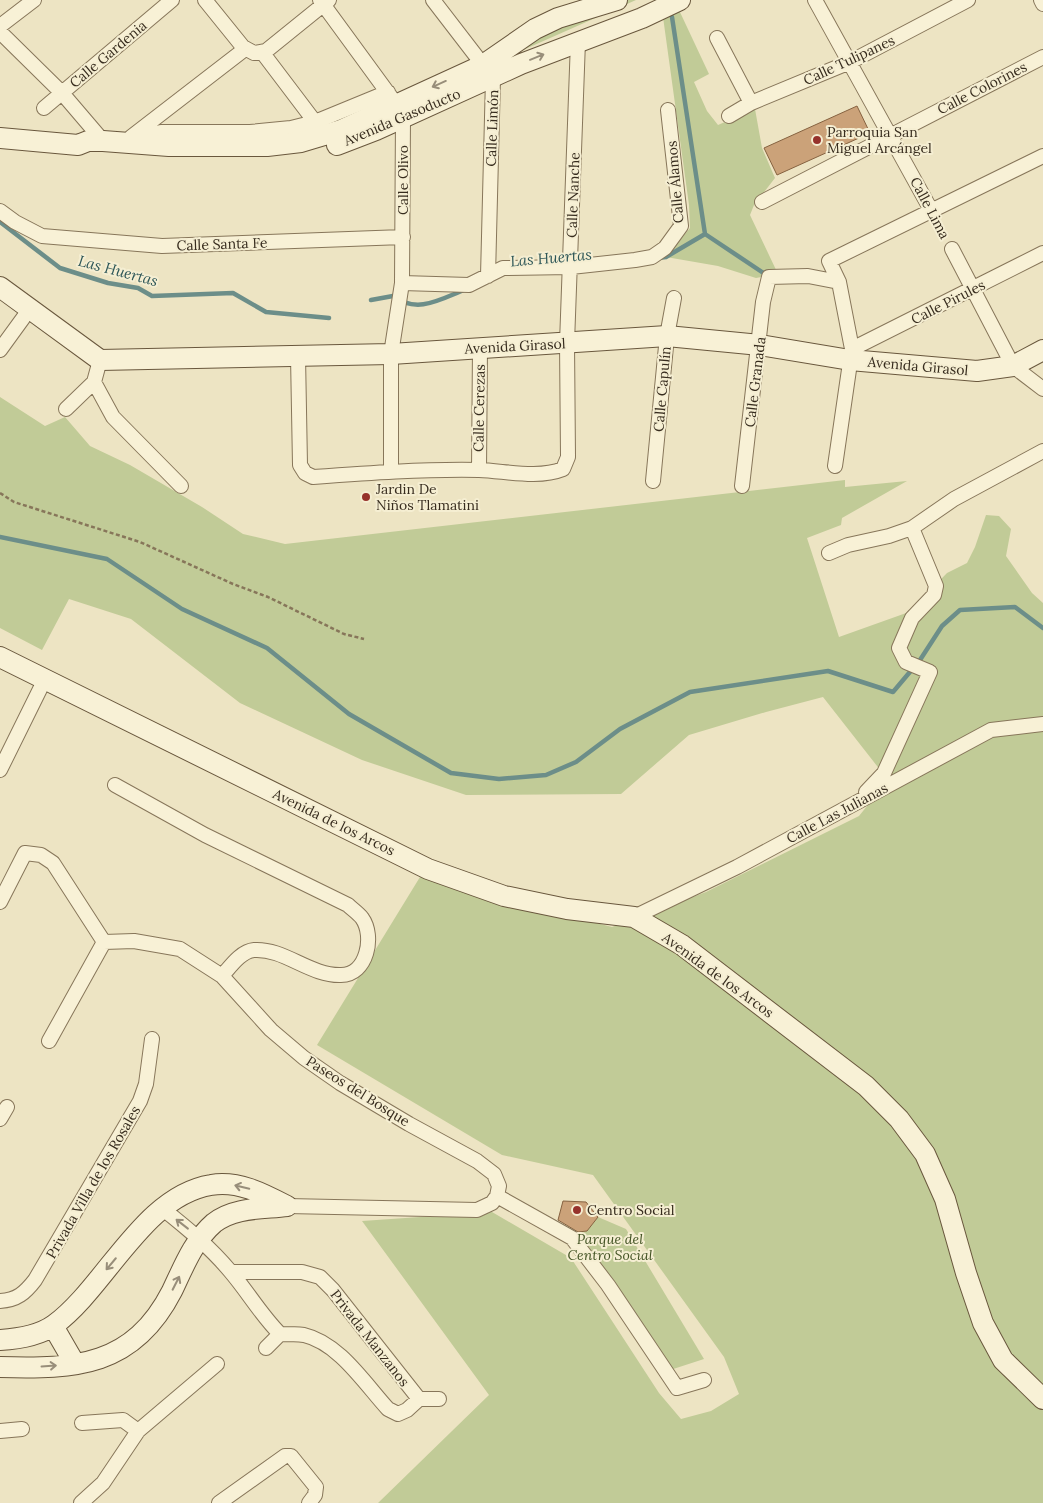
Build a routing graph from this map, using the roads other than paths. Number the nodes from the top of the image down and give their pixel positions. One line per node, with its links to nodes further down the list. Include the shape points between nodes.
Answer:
1 (34, 0): 13 (street)
2 (172, 0): 21 (street, Calle Gardenia)
3 (205, 0): 17 (street)
4 (433, 0): 20 (street)
5 (617, 0): 11 (street, Avenida Gasoducto)
6 (680, 0): 16 (street, Avenida Gasoducto, via 642,18)
7 (815, 0): 19 (street, Calle Lima)
8 (968, 0): 19 (street, Calle Tulipanes)
9 (1041, 0): 12 (street)
10 (324, 1): 17 (street); 23 (street)
11 (592, 4): 20 (street, Avenida Gasoducto, via 534,29)
12 (1043, 4)
13 (0, 26)
14 (0, 32): 21 (street)
15 (717, 38): 22 (street)
16 (578, 41): 20 (street, Avenida Gasoducto, one-way to 16); 40 (street, Calle Nanche)
17 (254, 51): 27 (street); 31 (street)
18 (1043, 57): 28 (street, Calle Colorines)
19 (850, 62): 22 (street, Calle Tulipanes); 28 (street, Calle Lima)
20 (488, 71): 23 (street, Avenida Gasoducto); 41 (street, Calle Limón)
21 (62, 93): 24 (street, Calle Gardenia); 30 (street)
22 (752, 103): 26 (street, Calle Tulipanes)
23 (395, 105): 27 (street); 31 (street, Avenida Gasoducto, via 341,130 301,142 267,146 169,146); 32 (street, Avenida Gasoducto, via 343,144 302,153 268,157 169,157 89,151); 37 (street, Calle Olivo)
24 (44, 108)
25 (668, 110): 40 (street, Calle Álamos, via 681,226 665,248 652,257)
26 (729, 116)
27 (314, 122): 31 (street, via 250,132 161,132)
28 (890, 135): 34 (street, Calle Colorines); 35 (street, Calle Lima)
29 (0, 138): 32 (street, Avenida Gasoducto)
30 (103, 141): 31 (street, Avenida Gasoducto); 32 (street, Avenida Gasoducto)
31 (124, 142)
32 (78, 145)
33 (1043, 156): 35 (street)
34 (762, 202)
35 (931, 210): 42 (street, via 829,261)
36 (0, 211): 37 (street, Calle Santa Fe, via 42,236 162,246)
37 (403, 237): 44 (street, Calle Olivo)
38 (952, 249): 45 (street, Calle Lima)
39 (1043, 252): 45 (street, Calle Pirules)
40 (571, 272): 41 (street, via 502,268); 49 (street, Calle Nanche)
41 (488, 276): 44 (street, via 469,285)
42 (840, 282): 50 (street, Calle Granada, via 808,276 769,277 763,302); 55 (street)
43 (0, 287): 47 (street)
44 (402, 287): 54 (street, Calle Olivo)
45 (973, 290): 55 (street, Calle Pirules); 58 (street, Calle Lima)
46 (674, 298): 48 (street, Calle Capulín)
47 (29, 310): 52 (street); 57 (street)
48 (667, 336): 49 (street, Avenida Girasol); 50 (street, Avenida Girasol); 66 (street, Calle Capulín)
49 (567, 343): 51 (street, Avenida Girasol); 64 (street, Calle Nanche, via 568,457 563,469 551,474)
50 (760, 345): 55 (street, Avenida Girasol); 68 (street, Calle Granada)
51 (480, 347): 54 (street, Avenida Girasol); 64 (street, Calle Cerezas)
52 (0, 350)
53 (1043, 350): 58 (street, Avenida Girasol)
54 (391, 354): 56 (street, Avenida Girasol); 65 (street, Calle Olivo)
55 (851, 355): 58 (street, Avenida Girasol, via 977,371); 63 (street)
56 (298, 356): 57 (street, Avenida Girasol); 65 (street, via 300,465 305,473 313,477)
57 (100, 360): 59 (street)
58 (1012, 366): 60 (street)
59 (94, 382): 61 (street); 67 (street, via 113,417)
60 (1043, 390)
61 (66, 409)
62 (1043, 453): 69 (street, via 972,488)
63 (834, 466)
64 (479, 470): 65 (street)
65 (391, 471)
66 (653, 481)
67 (181, 486)
68 (742, 486)
69 (912, 528): 70 (street, via 848,544); 76 (street, via 936,586 934,595 912,618 899,648 908,663 930,672 902,738 877,783)
70 (829, 553)
71 (0, 657): 72 (street, Avenida de los Arcos)
72 (44, 681): 74 (street); 78 (street, Avenida de los Arcos, via 428,869 504,896 567,909)
73 (1043, 724): 76 (street, Calle Las Julianas, via 991,730)
74 (0, 770)
75 (115, 785): 80 (street, via 205,835 348,905 362,919 368,937 368,951 354,972 341,976 266,950 251,950)
76 (845, 809): 78 (street, Calle Las Julianas)
77 (0, 902): 79 (street, via 25,853 41,855 53,863)
78 (634, 917): 98 (street, Avenida de los Arcos, via 682,945 797,1032 866,1086 899,1119 925,1154 946,1199 983,1323 1003,1360)
79 (104, 942): 80 (street, via 134,941 180,949); 82 (street)
80 (222, 976): 83 (street, Paseos del Bosque, via 271,1030 304,1058 340,1083 494,1174 499,1186)
81 (152, 1039): 88 (street, Privada Villa de los Rosales, via 146,1084 140,1101 35,1280 13,1300)
82 (49, 1041)
83 (497, 1196): 84 (street, via 492,1204 477,1210); 96 (street, via 572,1238 608,1285 677,1388)
84 (287, 1206): 85 (street, one-way to 85, via 258,1191 212,1184 185,1193); 86 (street, via 238,1211 215,1223)
85 (163, 1209): 86 (street, one-way to 85); 89 (street, one-way to 89, via 145,1224 74,1307)
86 (200, 1238): 87 (street); 93 (street, one-way to 86, via 94,1362 115,1354 142,1334 169,1296)
87 (231, 1272): 90 (street); 99 (street, Privada Manzanos, via 302,1272 320,1277)
88 (0, 1301)
89 (53, 1326): 91 (street, via 19,1339); 93 (street)
90 (280, 1334): 92 (street); 99 (street, Privada Manzanos, via 304,1335 324,1343 388,1409 398,1414)
91 (0, 1340)
92 (266, 1348)
93 (75, 1364): 95 (street, one-way to 93)
94 (217, 1364): 103 (street)
95 (0, 1367)
96 (704, 1380)
97 (439, 1399): 99 (street, Privada Manzanos)
98 (1043, 1399)
99 (419, 1400)
100 (82, 1423): 103 (street, via 123,1420)
101 (22, 1429): 102 (street)
102 (0, 1431)
103 (138, 1431): 104 (street, via 103,1483)
104 (81, 1503)
105 (219, 1503): 106 (street, via 285,1456 291,1456 316,1487)
106 (309, 1503)

